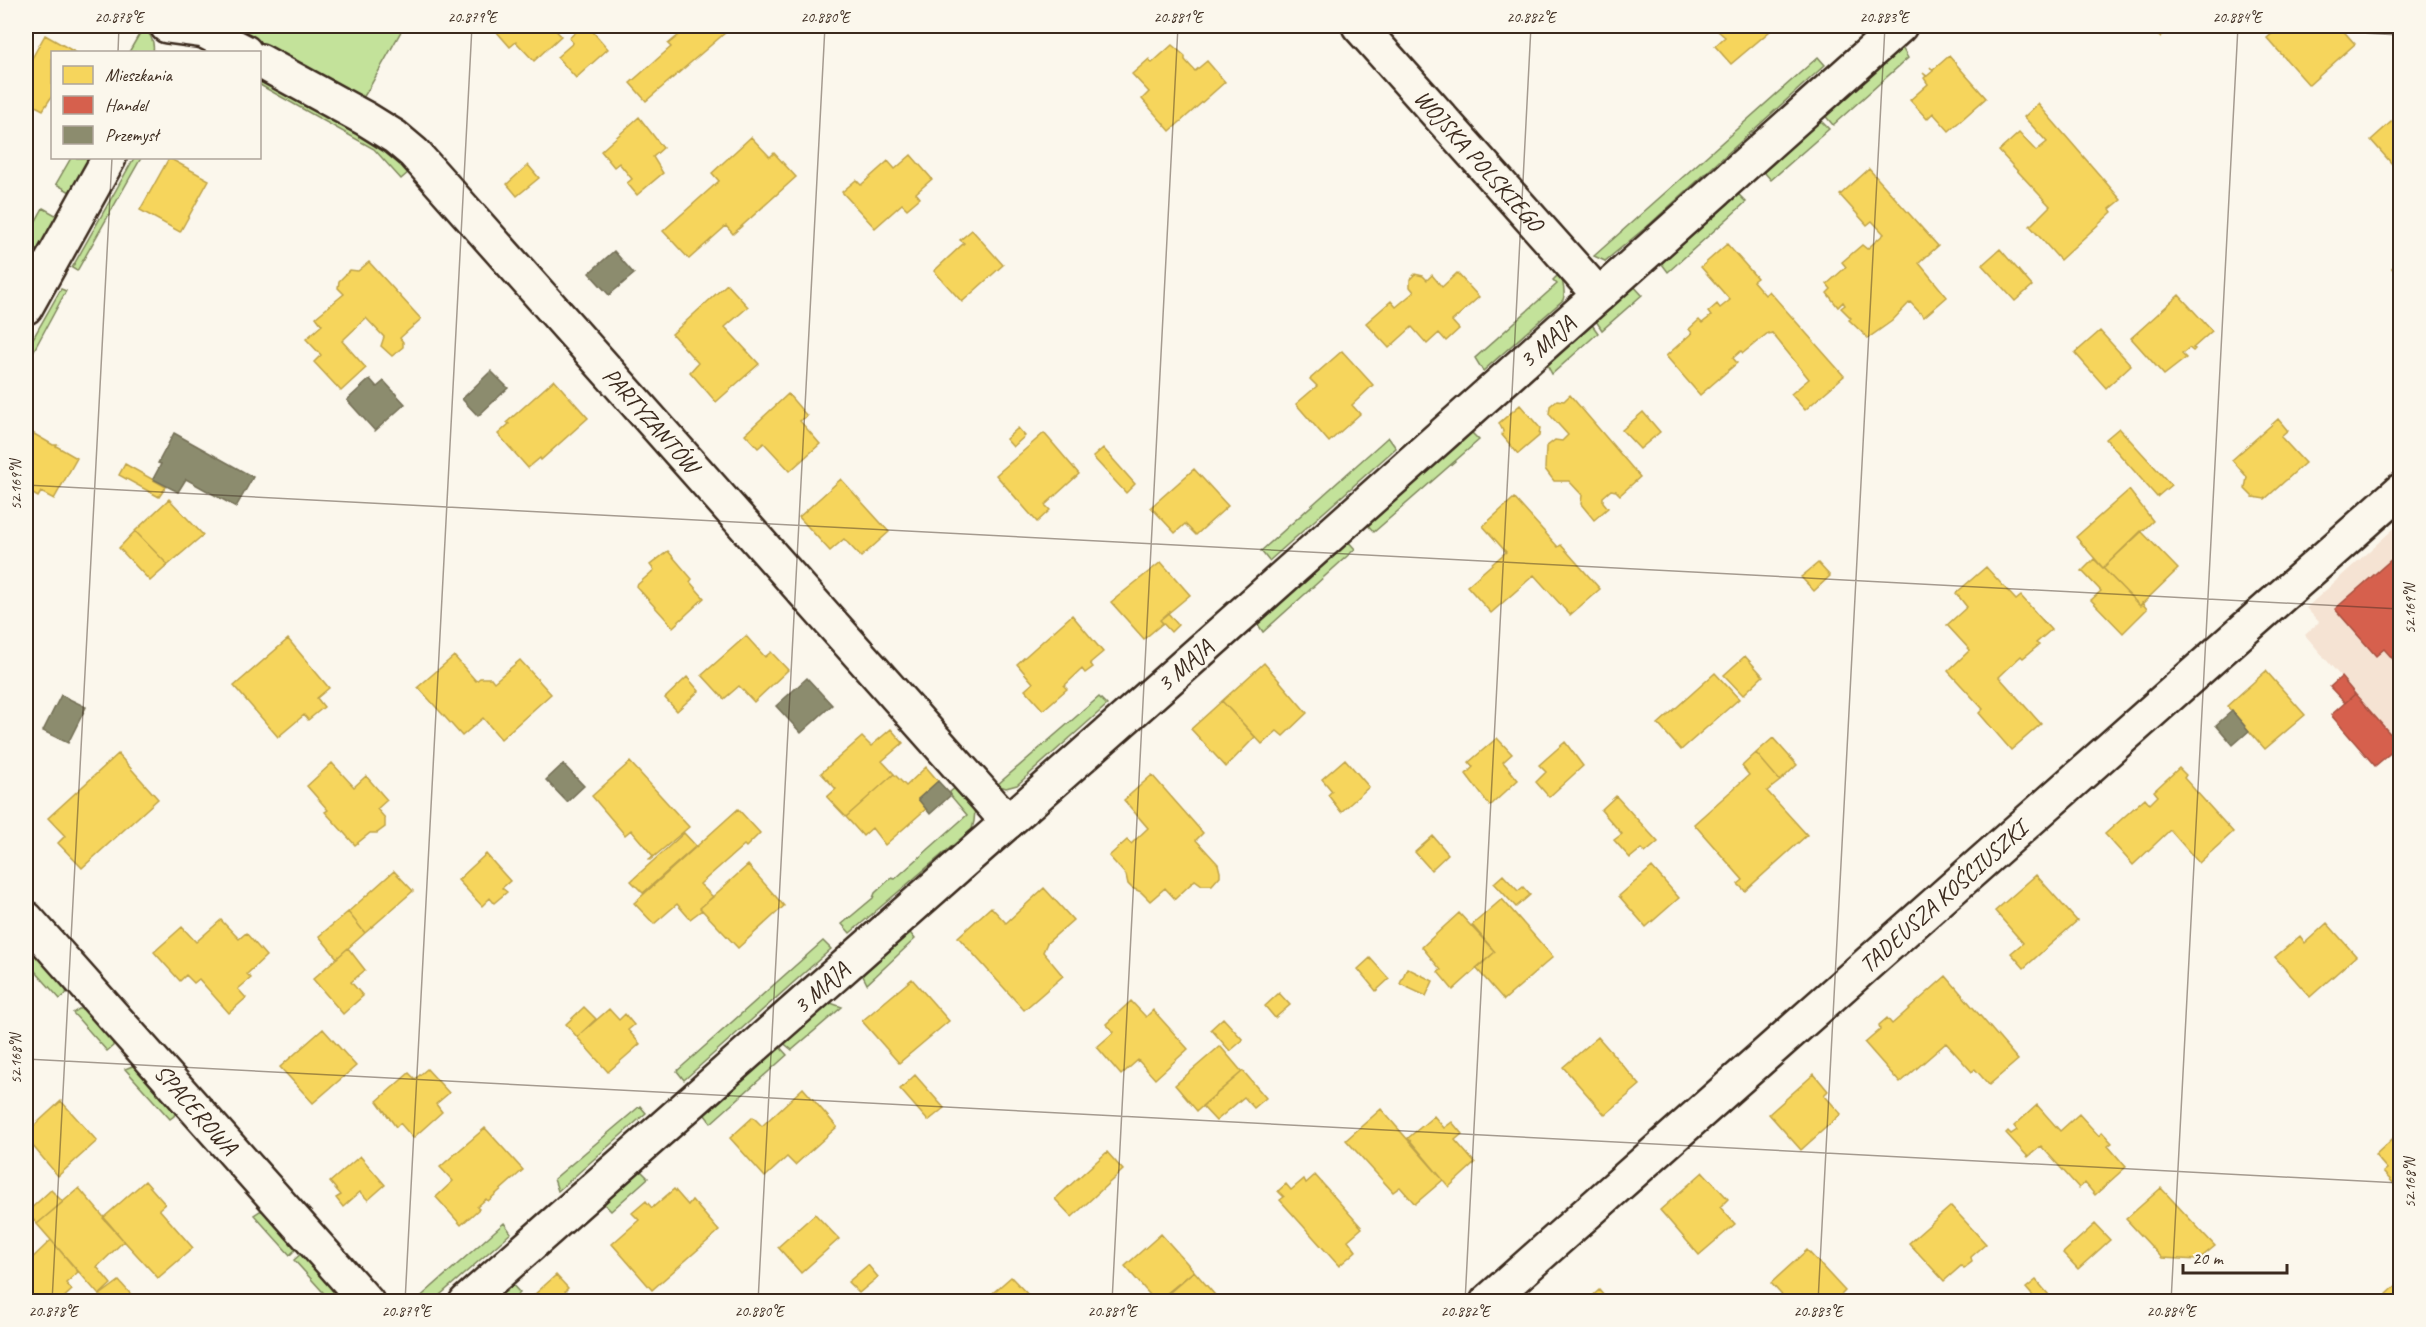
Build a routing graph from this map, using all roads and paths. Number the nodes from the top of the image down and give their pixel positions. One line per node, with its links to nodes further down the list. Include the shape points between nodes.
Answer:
1 (1359, 26): 7 (street, WOJSKA POLSKIEGO)
2 (1900, 26): 7 (street, 3 MAJA)
3 (175, 33): 4 (street, via 204,31)
4 (242, 51)
5 (261, 62): 10 (street, PARTYZANTÓW, via 366,118 414,153)
6 (108, 159): 8 (street)
7 (1599, 295): 10 (street, 3 MAJA)
8 (26, 307)
9 (2400, 491): 14 (street, TADEUSZA KOŚCIUSZKI)
10 (1008, 822): 13 (street, 3 MAJA)
11 (26, 918): 12 (street, SPACEROWA)
12 (367, 1302)
13 (466, 1302)
14 (1487, 1302)

